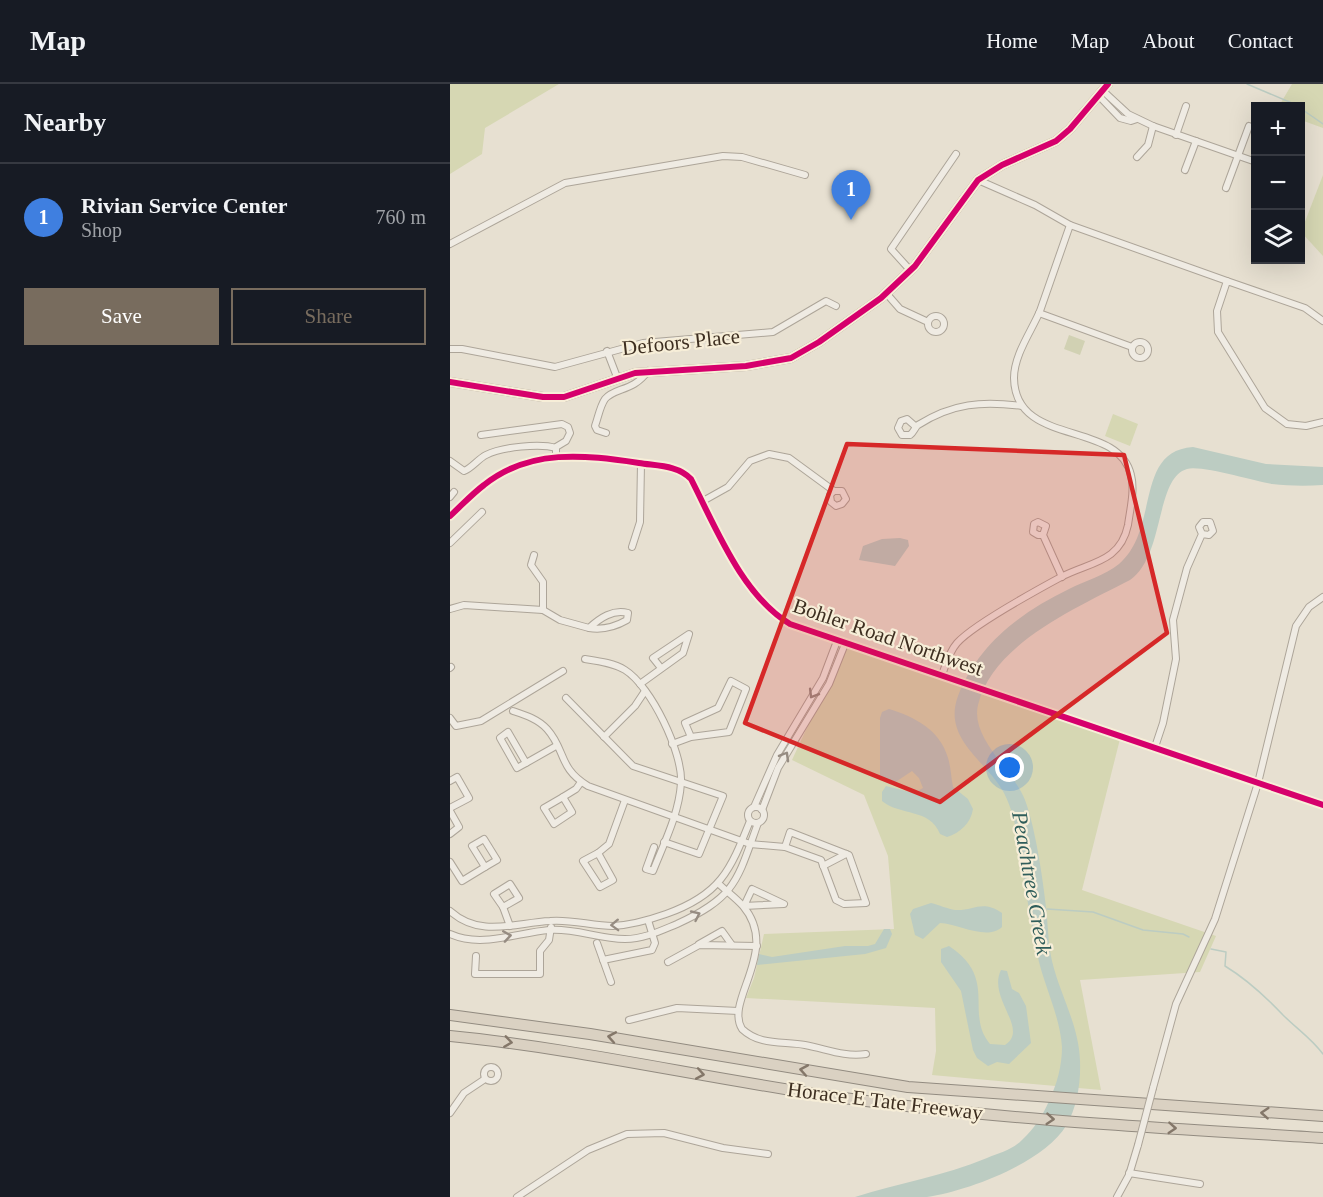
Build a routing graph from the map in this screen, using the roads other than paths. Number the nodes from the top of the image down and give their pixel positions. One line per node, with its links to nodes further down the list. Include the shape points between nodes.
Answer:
1 (1103, 90): 3 (street, via 1120,118 1137,119); 13 (street, via 1056,141)
2 (1186, 106): 5 (street)
3 (1153, 126): 5 (street); 9 (street, via 1148,145)
4 (1249, 126): 8 (street)
5 (1176, 135): 6 (street)
6 (1196, 141): 8 (street); 11 (street)
7 (956, 154): 17 (street, via 891,249)
8 (1238, 156): 10 (street); 14 (street)
9 (1137, 157)
10 (1251, 160)
11 (1185, 170)
12 (805, 175): 16 (street, via 723,156 583,178 545,191)
13 (978, 180): 15 (street); 17 (street)
14 (1226, 188)
15 (1070, 225): 18 (street); 21 (street)
16 (450, 243)
17 (910, 270): 19 (street)
18 (1227, 281): 22 (street, via 1305,308); 33 (street, via 1217,311 1218,332 1265,408 1279,420 1297,426)
19 (886, 293): 23 (street, via 900,309); 27 (street, via 819,342 779,362)
20 (836, 306): 26 (street, Defoors Place, via 826,301 766,333 643,343)
21 (1039, 312): 24 (street); 32 (street, via 1015,368 1015,386)
22 (1323, 321)
23 (928, 322)
24 (1132, 347)
25 (450, 349): 26 (street, Defoors Place, via 555,367)
26 (607, 351): 28 (street)
27 (649, 371): 28 (street); 31 (street, via 639,384)
28 (617, 377): 30 (street)
29 (450, 382): 30 (street, via 555,398 575,395)
30 (606, 382): 31 (street)
31 (612, 394): 35 (street, via 605,400 595,426)
32 (1022, 406): 34 (street, via 984,402 963,405); 50 (street, via 1042,423 1114,450 1125,461 1131,476 1127,525 1119,546 1100,563)
33 (1323, 422)
34 (915, 426)
35 (606, 433)
36 (481, 435): 37 (street, via 562,423 570,433)
37 (556, 448): 38 (street); 39 (street, via 532,445 496,451 464,471)
38 (556, 456): 40 (street, Bohler Road Northwest, via 588,455); 44 (street, Bohler Road Northwest, via 497,476)
39 (450, 462)
40 (641, 464): 42 (street, Bohler Road Northwest, via 682,472 691,479); 48 (street, via 640,522)
41 (834, 491): 42 (street, via 789,458 769,454 750,461 728,487)
42 (703, 501): 55 (street, Bohler Road Northwest, via 745,579 761,600 790,624)
43 (482, 512): 47 (street)
44 (450, 516)
45 (1202, 534): 70 (street, via 1187,568 1173,620 1176,659)
46 (1043, 535): 50 (street)
47 (450, 543)
48 (632, 548)
49 (534, 555): 53 (street, via 531,565 543,582)
50 (1062, 577): 60 (street, via 963,636 951,651)
51 (1323, 597): 75 (street, via 1309,607 1296,626)
52 (450, 609): 53 (street, via 464,605)
53 (543, 610): 54 (street, via 560,620)
54 (589, 628): 54 (street, via 607,615 628,613 627,620 620,624)
55 (837, 641): 56 (street, Bohler Road Northwest); 79 (street, one-way to 79, via 823,678 777,754)
56 (845, 644): 60 (street, Bohler Road Northwest); 81 (street, one-way to 56, via 778,768 829,684)
57 (585, 659): 61 (street, via 621,668)
58 (661, 668): 58 (street, via 683,653 689,634 653,658); 61 (street)
59 (563, 671): 65 (street, via 482,721 456,726)
60 (942, 675): 70 (street, Bohler Road Northwest)
61 (640, 684): 62 (street)
62 (645, 691): 67 (street); 68 (street)
63 (566, 698): 67 (street)
64 (513, 711): 69 (street, via 542,724)
65 (450, 718)
66 (691, 736): 66 (street, via 729,732 746,689 731,681 718,708 685,723); 68 (street)
67 (604, 737): 74 (street, via 633,766)
68 (672, 744): 74 (street)
69 (556, 746): 71 (street); 73 (street, via 568,770)
70 (1155, 747): 75 (street, Bohler Road Northwest)
71 (526, 763): 71 (street, via 517,768 500,738 508,732)
72 (450, 781): 80 (street, via 457,777 469,798)
73 (581, 782): 76 (street); 77 (street)
74 (681, 782): 82 (street); 85 (street, via 723,796)
75 (1258, 783): 78 (street, Bohler Road Northwest); 126 (street, bridge, via 1215,919 1176,1004)
76 (563, 797): 76 (street, via 544,808 554,824 572,812)
77 (624, 800): 82 (street); 92 (street, via 609,844)
78 (1323, 805)
79 (754, 807): 81 (street); 83 (street, via 748,812)
80 (450, 810): 86 (street, via 459,827)
81 (762, 810): 84 (street, via 764,818)
82 (674, 817): 85 (street); 88 (street)
83 (750, 821): 84 (street); 87 (street)
84 (758, 823): 89 (street)
85 (711, 830): 87 (street); 88 (street, via 699,854)
86 (450, 834)
87 (742, 841): 89 (street); 97 (street)
88 (664, 842): 90 (street, via 653,871 646,869)
89 (750, 844): 91 (street); 98 (street)
90 (654, 847)
91 (785, 847): 93 (street, via 790,832); 95 (street, via 821,860)
92 (598, 853): 92 (street, via 613,880 600,887 583,861)
93 (846, 854): 95 (street); 95 (street, via 866,903 844,904 836,900)
94 (450, 862): 96 (street, via 462,881)
95 (823, 866)
96 (485, 867): 96 (street, via 472,846 484,839 497,860)
97 (719, 884): 98 (street); 102 (street, via 693,903)
98 (728, 893): 99 (street); 107 (street, one-way to 98, via 704,912)
99 (744, 906): 99 (street, via 752,889 784,904 774,905); 111 (street)
100 (503, 907): 104 (street)
101 (450, 911): 104 (street, via 475,926)
102 (648, 920): 103 (street, one-way to 103, via 612,926); 107 (street)
103 (550, 921): 104 (street); 105 (street)
104 (510, 926)
105 (551, 930): 106 (street, one-way to 105, via 484,940); 107 (street, via 612,938); 112 (street, via 540,951 540,974 475,975)
106 (450, 934)
107 (653, 935): 113 (street, via 652,950)
108 (597, 943): 113 (street)
109 (699, 945): 110 (street); 110 (street, via 722,931); 114 (street)
110 (732, 945): 111 (street)
111 (757, 946): 116 (street)
112 (476, 956)
113 (603, 960): 115 (street)
114 (668, 962)
115 (611, 982)
116 (738, 1011): 118 (street, via 677,1008); 120 (street, via 742,1029 762,1041 805,1045 846,1056)
117 (450, 1016): 123 (highway, Horace E Tate Freeway, one-way to 117, via 1008,1096 868,1081 590,1034)
118 (629, 1020)
119 (450, 1036): 124 (highway, Horace E Tate Freeway, one-way to 124, via 550,1048 843,1098 1007,1116)
120 (866, 1054)
121 (485, 1079): 122 (street, via 464,1093)
122 (450, 1113)
123 (1323, 1116)
124 (1323, 1138)
125 (768, 1154): 128 (street, via 723,1148 664,1133 627,1134 588,1150)
126 (1129, 1173): 127 (street); 129 (street)
127 (1200, 1184)
128 (517, 1197)
129 (1117, 1197)

